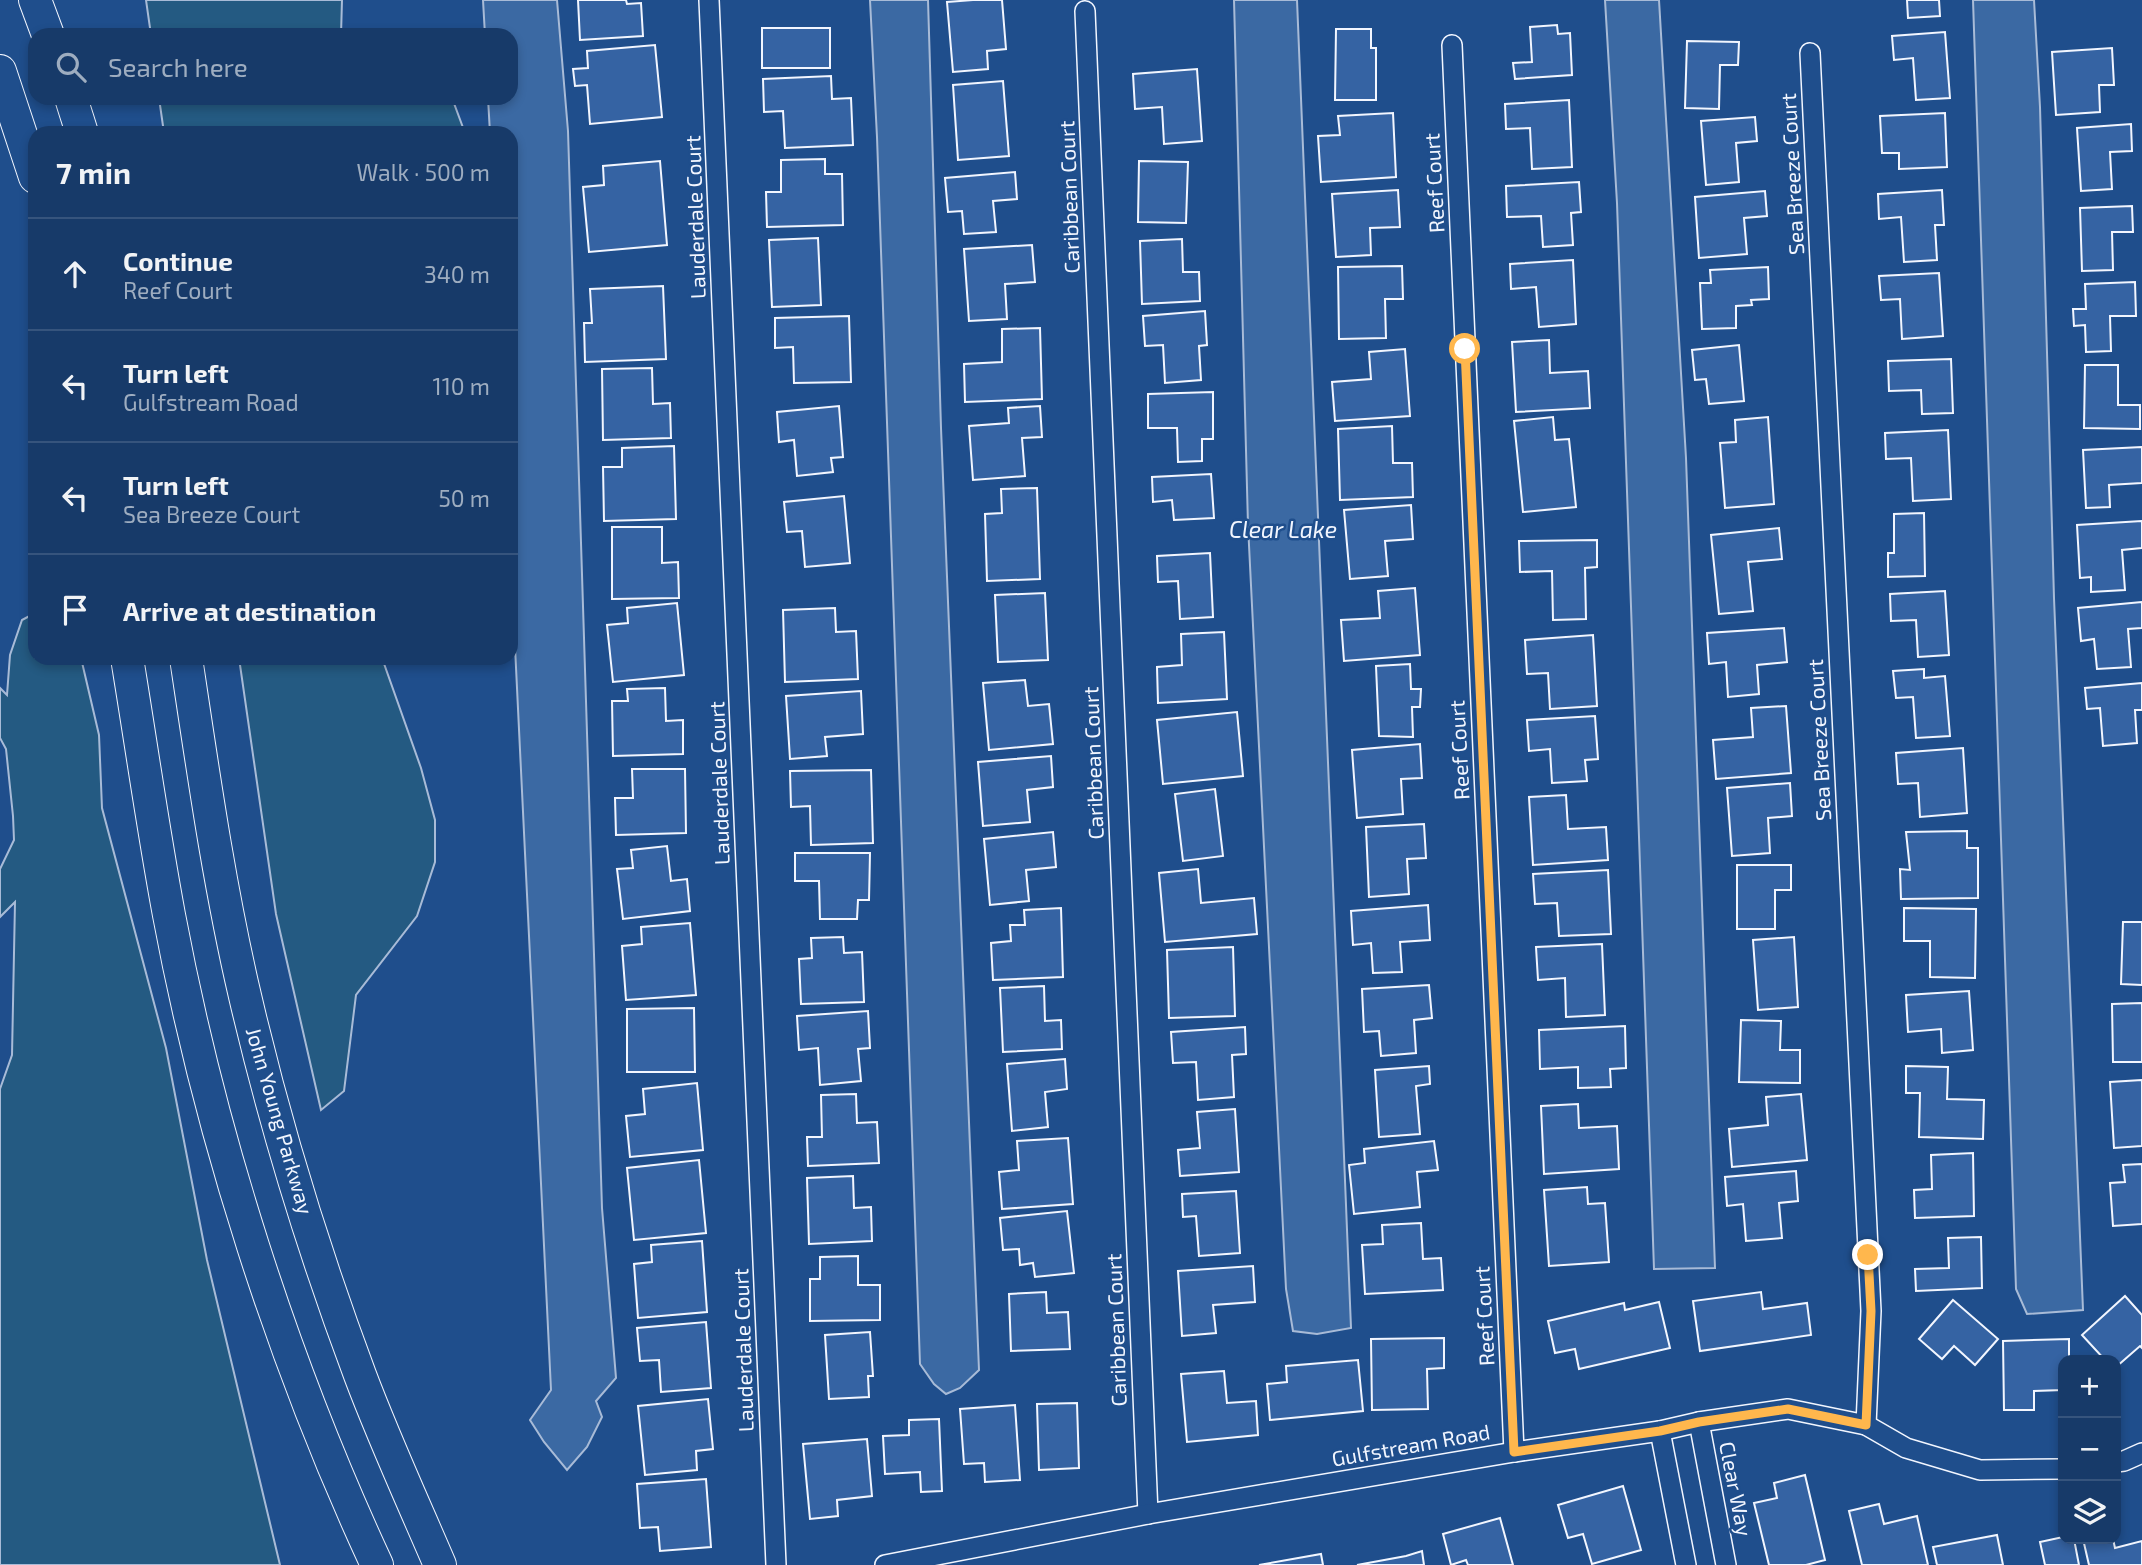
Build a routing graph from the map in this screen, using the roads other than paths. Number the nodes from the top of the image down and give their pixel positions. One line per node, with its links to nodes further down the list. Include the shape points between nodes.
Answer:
1 (35, 0): 4 (main road)
2 (709, 0): 23 (street, Lauderdale Court)
3 (1085, 11): 20 (street, Caribbean Court)
4 (45, 28)
5 (1452, 45): 16 (street, Reef Court)
6 (1810, 53): 14 (street, Sea Breeze Court, via 1871,1311)
7 (0, 71): 10 (main road)
8 (73, 105): 9 (main road)
9 (80, 126)
10 (28, 156)
11 (128, 665): 21 (main road, via 169,916 214,1107 299,1378)
12 (187, 665): 22 (main road, John Young Parkway, via 229,917 271,1102 361,1378)
13 (1699, 1422): 14 (street, Gulfstream Road, via 1788,1409); 15 (street, Gulfstream Road); 26 (street, Clear Way)
14 (1866, 1425): 19 (street, Gulfstream Road, via 1906,1448 1980,1469)
15 (1660, 1431): 16 (street, Gulfstream Road); 25 (street)
16 (1514, 1452): 20 (street, Gulfstream Road)
17 (2142, 1454): 18 (street)
18 (2121, 1461)
19 (2058, 1469)
20 (1148, 1514): 24 (street, Gulfstream Road)
21 (377, 1565)
22 (440, 1565)
23 (776, 1565)
24 (885, 1565)
25 (1686, 1565)
26 (1726, 1565)

